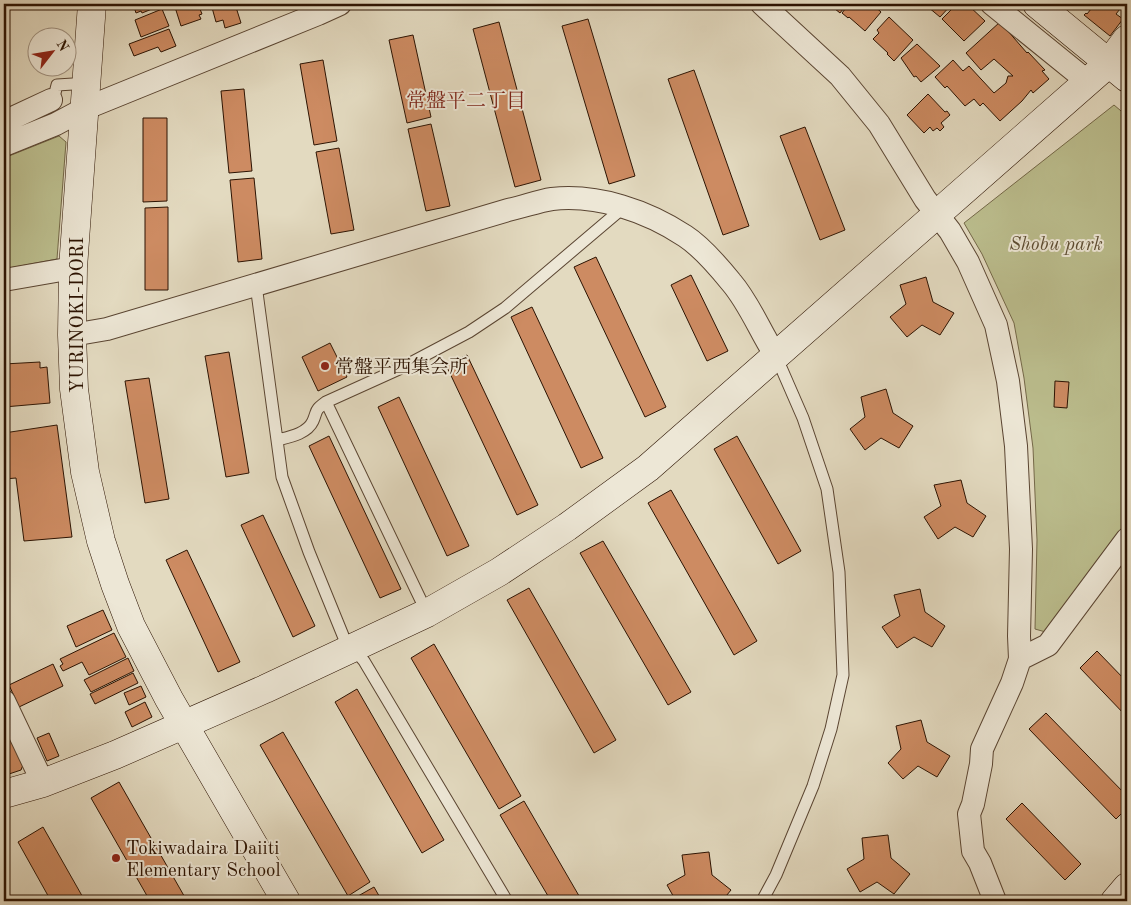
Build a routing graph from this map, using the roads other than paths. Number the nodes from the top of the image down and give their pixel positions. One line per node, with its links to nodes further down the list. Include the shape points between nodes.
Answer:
1 (92, 4): 11 (street, YURINOKI-DORI)
2 (340, 4): 11 (street)
3 (762, 4): 15 (street, via 840,76 879,124)
4 (992, 4): 8 (street)
5 (1037, 4): 7 (street)
6 (1127, 39): 7 (street)
7 (1118, 70): 8 (street)
8 (1088, 81): 15 (street)
9 (73, 84): 10 (lane, via 56,85)
10 (51, 100): 12 (street)
11 (84, 109): 13 (street); 16 (street, YURINOKI-DORI)
12 (4, 122)
13 (4, 145)
14 (624, 207): 18 (street, via 586,198 552,199); 20 (street, via 661,222 704,253 752,310); 21 (lane, via 505,308 399,369)
15 (936, 214): 20 (street); 26 (street, via 968,262 996,326 1008,381 1016,446 1021,549)
16 (73, 268): 17 (street); 19 (street, YURINOKI-DORI)
17 (4, 280)
18 (256, 285): 19 (street, via 107,329); 22 (lane)
19 (72, 335): 28 (street, YURINOKI-DORI, via 79,436 101,541 131,626)
20 (776, 356): 24 (street, via 648,468 499,572); 34 (lane, via 803,418 827,489 839,572 843,675 832,729 813,786)
21 (326, 402): 22 (lane, via 316,409 312,423 295,436); 24 (lane)
22 (277, 440): 25 (lane, via 282,477 308,552 344,638)
23 (1127, 539): 26 (street, via 1048,645)
24 (427, 613): 25 (street)
25 (354, 649): 28 (street); 33 (lane)
26 (1020, 659): 35 (street, via 982,749 980,772 969,814 973,851)
27 (4, 701): 29 (street)
28 (184, 725): 29 (street); 32 (street, YURINOKI-DORI)
29 (43, 783): 30 (street)
30 (4, 794)
31 (1127, 887): 36 (street)
32 (286, 901)
33 (507, 901)
34 (762, 901)
35 (995, 901)
36 (1115, 901)

